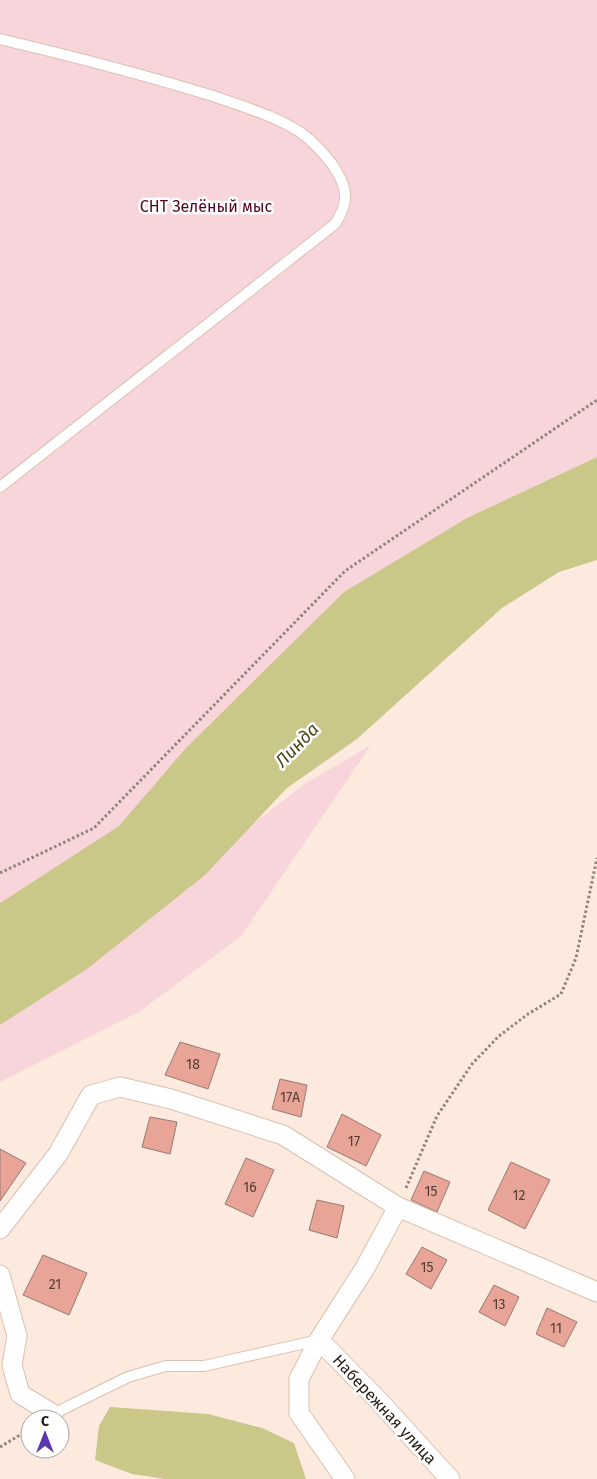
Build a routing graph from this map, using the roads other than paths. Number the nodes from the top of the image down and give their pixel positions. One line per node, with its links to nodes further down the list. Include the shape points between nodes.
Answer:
1 (0, 39): 2 (lane, via 140,73 244,107 282,124 308,138 328,160 342,183 346,197 335,224)
2 (0, 487)
3 (398, 1207): 4 (street, via 283,1135 172,1099 120,1087 91,1096 58,1154); 6 (street); 8 (street, via 365,1268)
4 (0, 1229)
5 (0, 1274): 7 (street)
6 (597, 1292)
7 (2, 1293): 9 (street, via 17,1336 12,1365 20,1394)
8 (319, 1340): 10 (lane, via 204,1366 166,1366 128,1377); 11 (street, via 299,1379 299,1413); 12 (street, Набережная улица)
9 (45, 1409)
10 (63, 1409)
11 (345, 1479)
12 (450, 1479)

